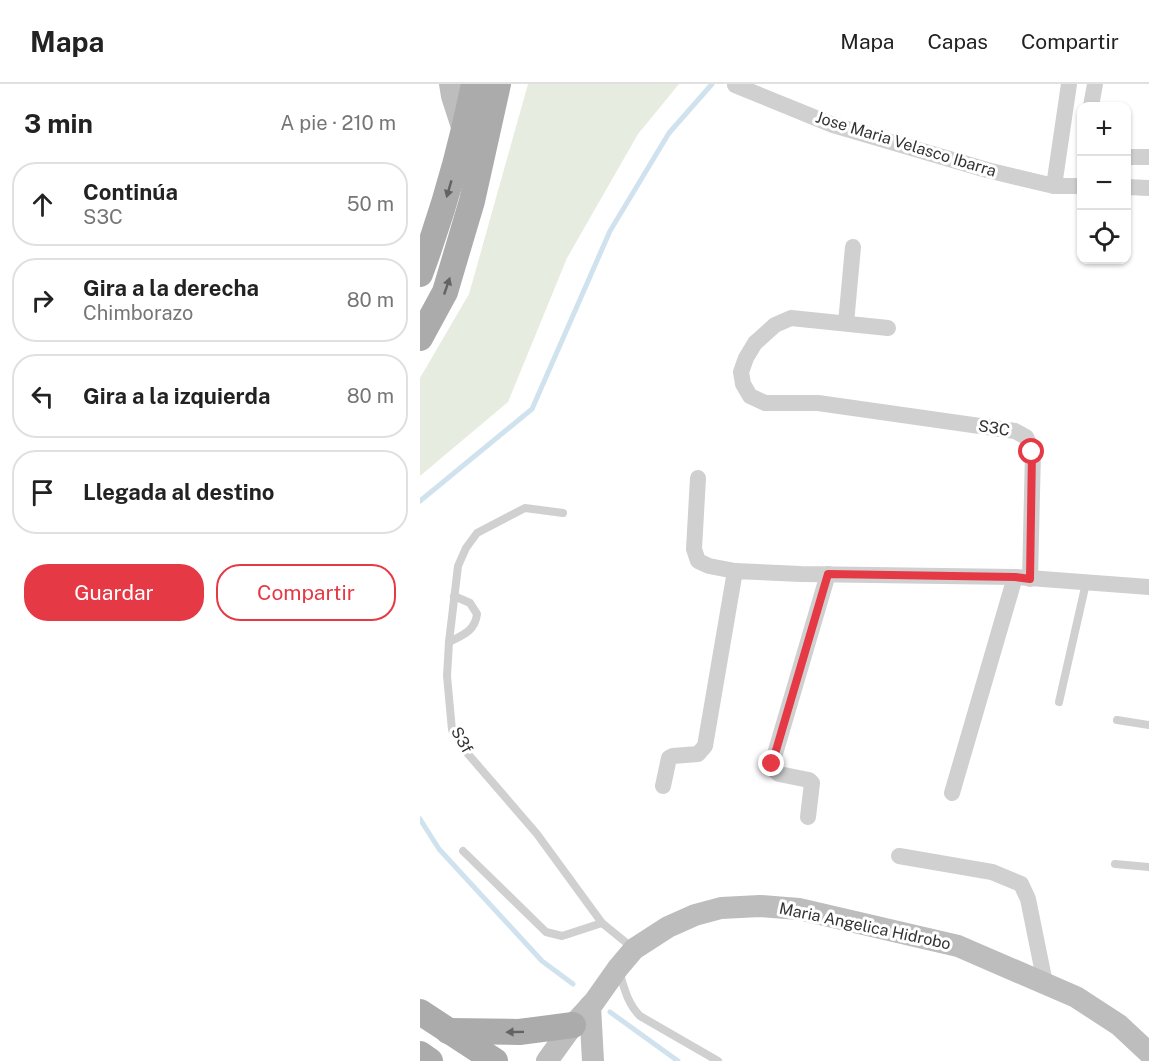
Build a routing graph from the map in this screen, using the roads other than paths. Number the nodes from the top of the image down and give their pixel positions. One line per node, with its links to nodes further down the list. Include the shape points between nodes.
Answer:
1 (450, 84): 8 (street)
2 (474, 84): 8 (main road)
3 (498, 84): 19 (main road, one-way to 3, via 446,292 472,201)
4 (1069, 84): 11 (street)
5 (1095, 84): 7 (street)
6 (735, 85): 11 (street, Jose Maria Velasco Ibarra, via 833,125)
7 (1092, 102)
8 (464, 133): 16 (main road, one-way to 16, via 440,220)
9 (1131, 157): 10 (street)
10 (1149, 157)
11 (1054, 186): 12 (street, Jose Maria Velasco Ibarra)
12 (1077, 186)
13 (1131, 187): 14 (street)
14 (1149, 188)
15 (853, 247): 17 (street)
16 (420, 274)
17 (846, 323): 18 (street); 24 (street, S3C, via 791,318 775,325 755,343 741,372 750,396 765,404 818,404 1015,431 1026,437 1032,452)
18 (888, 328)
19 (420, 338)
20 (698, 478): 22 (street, via 694,549 698,561)
21 (563, 513): 27 (lane, S3f, via 525,508 477,533 458,566)
22 (735, 571): 23 (street); 32 (street, via 705,746 698,754 669,758)
23 (828, 574): 24 (street); 34 (street, via 772,764 779,774 812,783)
24 (1023, 578): 25 (street); 33 (street, S3C)
25 (1086, 583): 26 (street); 29 (lane)
26 (1149, 587)
27 (454, 596): 28 (lane, S3f); 28 (lane, via 470,603 477,614 472,628)
28 (449, 642): 39 (lane, S3f, via 447,676 452,730)
29 (1059, 702)
30 (1117, 720): 31 (lane)
31 (1149, 725)
32 (663, 786)
33 (952, 794)
34 (808, 817)
35 (463, 851): 39 (lane, via 546,933 562,936)
36 (899, 855): 42 (street, via 992,872 1021,884 1028,899)
37 (1115, 864): 38 (lane)
38 (1149, 867)
39 (603, 923): 40 (lane, S3f)
40 (634, 949): 41 (street, Maria Angelica Hidrobo); 42 (street, Maria Angelica Hidrobo, via 668,927 721,908 799,909 958,946)
41 (617, 969): 43 (street, Maria Angelica Hidrobo); 53 (lane, via 628,1000 640,1016)
42 (1045, 983): 47 (street, Maria Angelica Hidrobo, via 1076,997 1119,1025)
43 (592, 1004): 45 (street, Maria Angelica Hidrobo); 52 (street)
44 (420, 1012): 46 (main road)
45 (573, 1025): 46 (main road, one-way to 46, via 519,1032); 51 (street, Maria Angelica Hidrobo)
46 (448, 1031): 50 (main road)
47 (1149, 1053)
48 (420, 1054): 49 (main road)
49 (430, 1061)
50 (495, 1061)
51 (547, 1061)
52 (593, 1061)
53 (718, 1061)

